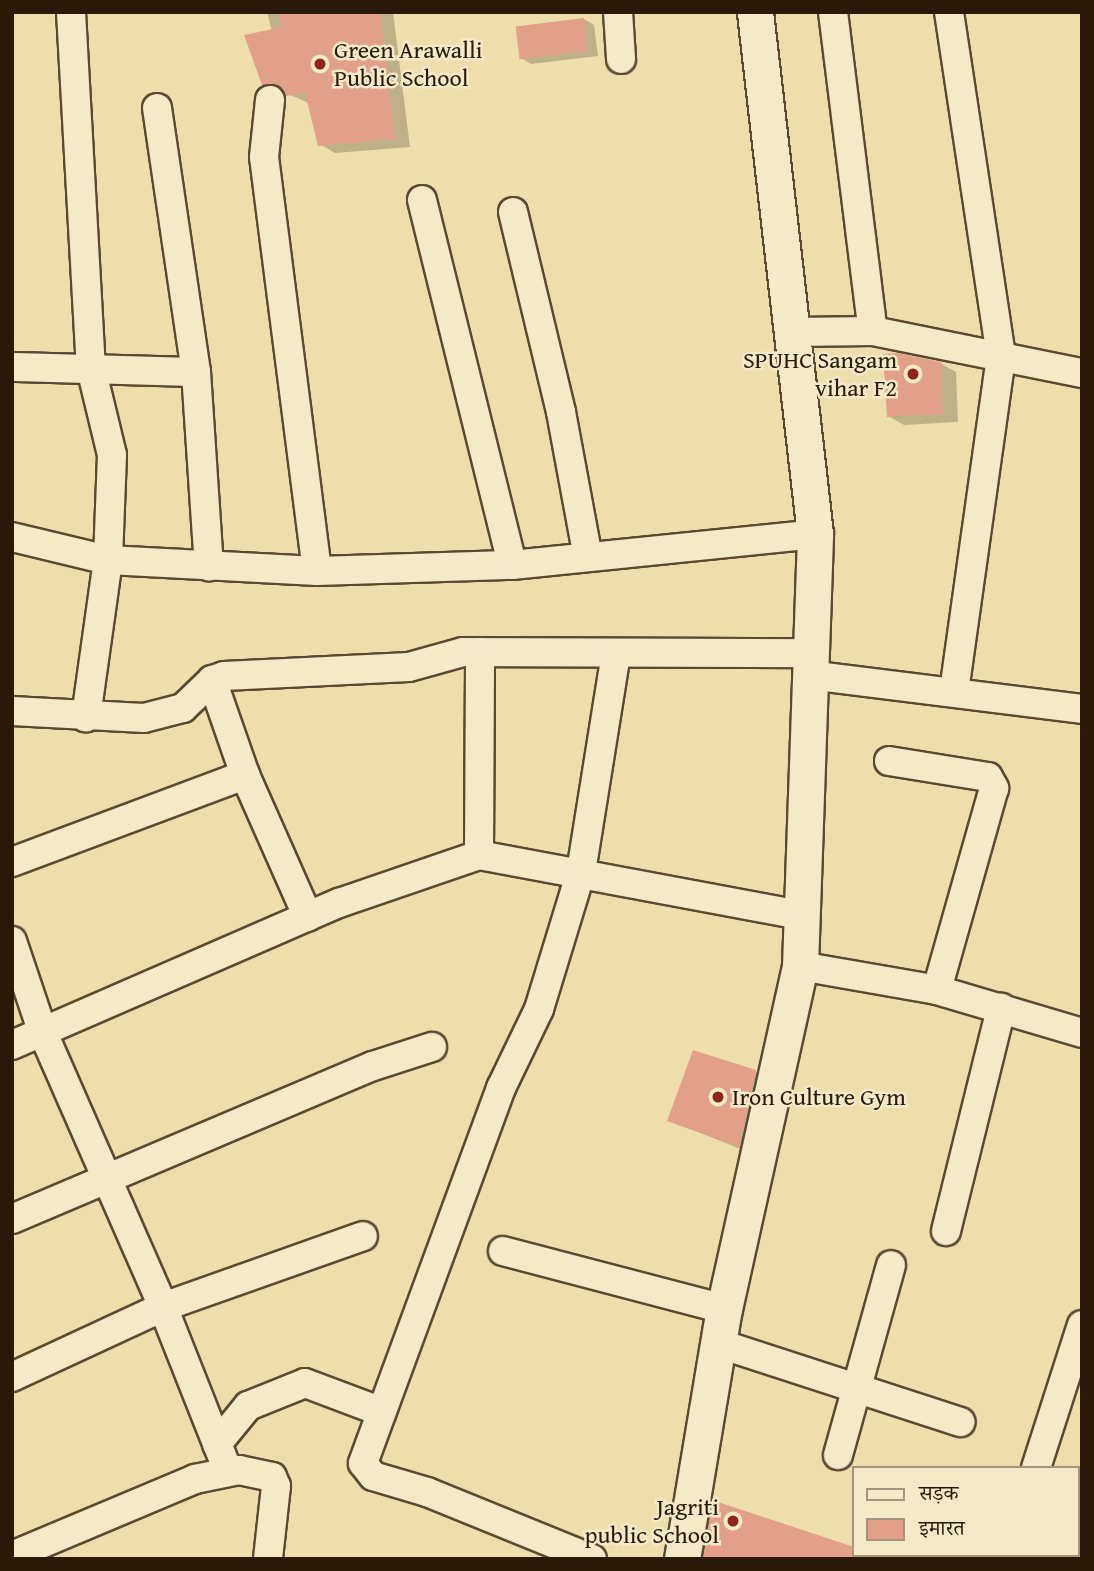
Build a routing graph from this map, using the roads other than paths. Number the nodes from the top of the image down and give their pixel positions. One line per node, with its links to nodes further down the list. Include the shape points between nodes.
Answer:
1 (71, 12): 15 (street)
2 (618, 12): 6 (street)
3 (755, 12): 12 (street)
4 (833, 12): 11 (street)
5 (949, 12): 13 (street)
6 (621, 59)
7 (270, 100): 24 (street, via 264,157)
8 (157, 108): 16 (street)
9 (422, 200): 22 (street)
10 (513, 212): 20 (street, via 561,412)
11 (873, 331): 12 (street); 13 (street)
12 (792, 332): 18 (street)
13 (1001, 357): 17 (street); 29 (street)
14 (12, 367): 15 (street)
15 (91, 368): 16 (street); 21 (street, via 112,455)
16 (196, 372): 23 (street)
17 (1082, 373)
18 (815, 534): 20 (street); 27 (street)
19 (12, 537): 21 (street)
20 (588, 557): 22 (street)
21 (108, 561): 23 (street); 32 (street)
22 (512, 565): 24 (street)
23 (209, 568): 24 (street)
24 (317, 571)
25 (481, 652): 26 (street); 28 (street, via 463,652 409,667 238,673); 35 (street)
26 (616, 654): 27 (street); 37 (street)
27 (811, 664): 29 (street); 38 (street)
28 (212, 680): 32 (street, via 190,704 175,711 144,718); 34 (street)
29 (954, 690): 30 (street)
30 (1082, 709)
31 (12, 711): 32 (street)
32 (86, 717)
33 (889, 761): 42 (street, via 988,777 994,788)
34 (245, 775): 36 (street); 39 (street)
35 (479, 855): 37 (street); 39 (street)
36 (12, 862)
37 (581, 872): 38 (street); 60 (street, via 539,1009 501,1088)
38 (801, 915): 41 (street)
39 (308, 917): 44 (street)
40 (12, 941): 44 (street)
41 (800, 966): 42 (street); 55 (street)
42 (937, 990): 43 (street)
43 (1001, 1008): 45 (street); 50 (street)
44 (43, 1033): 46 (street); 48 (street)
45 (1082, 1033)
46 (12, 1045)
47 (432, 1047): 48 (street, via 373,1066)
48 (105, 1179): 49 (street); 54 (street)
49 (12, 1219)
50 (946, 1231)
51 (363, 1236): 54 (street)
52 (503, 1251): 55 (street)
53 (891, 1265): 59 (street)
54 (163, 1307): 58 (street); 62 (street)
55 (724, 1309): 57 (street)
56 (1082, 1325): 64 (street)
57 (718, 1343): 59 (street); 69 (street)
58 (12, 1377)
59 (859, 1389): 61 (street); 63 (street)
60 (382, 1412): 62 (street, via 305,1383 248,1406); 68 (street, via 363,1463 373,1476 427,1492)
61 (960, 1422)
62 (217, 1444): 65 (street)
63 (838, 1455)
64 (1037, 1466)
65 (228, 1471): 66 (street, via 195,1479); 67 (street, via 272,1476 276,1491)
66 (12, 1556)
67 (268, 1559)
68 (592, 1559)
69 (682, 1559)

